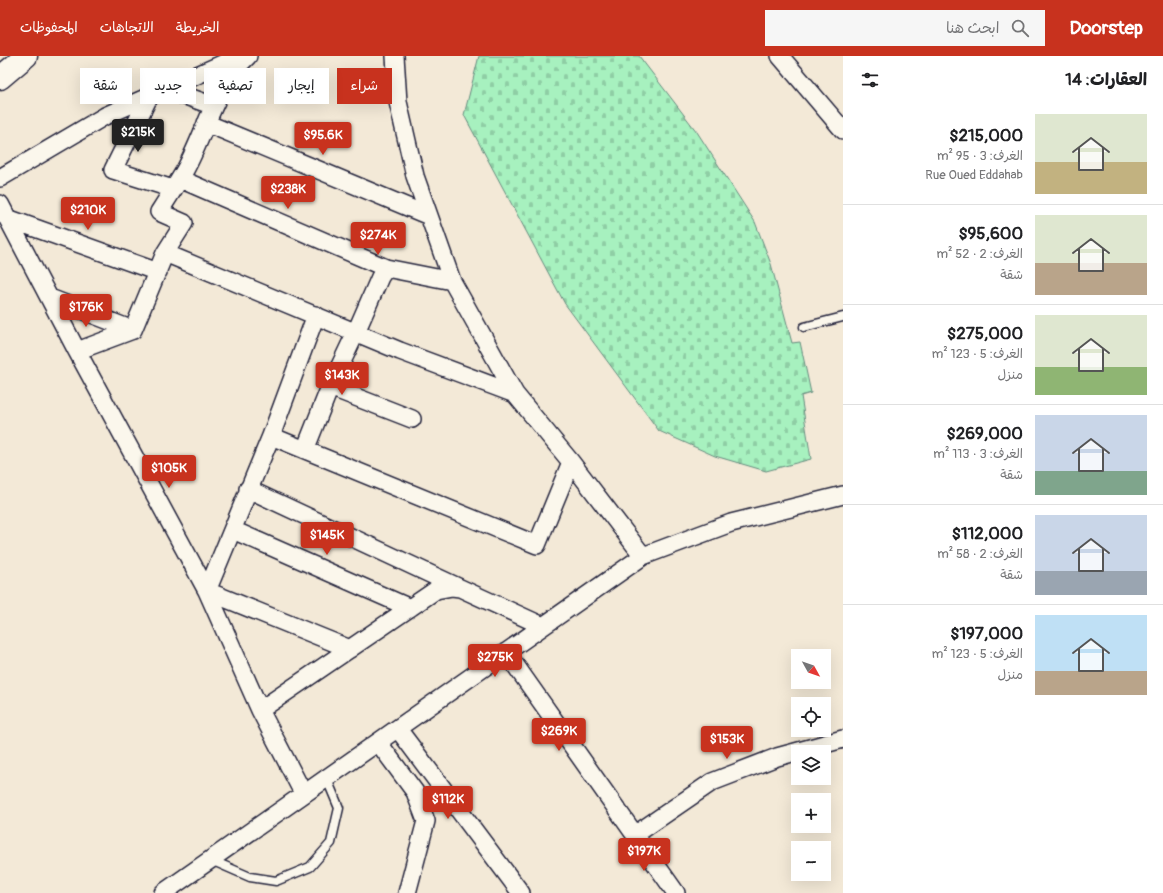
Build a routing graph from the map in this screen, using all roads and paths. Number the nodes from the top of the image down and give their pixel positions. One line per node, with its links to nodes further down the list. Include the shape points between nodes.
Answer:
1 (26, 56): 7 (main road)
2 (240, 56): 6 (street)
3 (248, 56): 11 (street, via 234,71)
4 (395, 56): 17 (street, via 398,102 415,176)
5 (780, 56): 13 (street)
6 (196, 76)
7 (0, 78)
8 (196, 100): 11 (street)
9 (140, 101): 14 (street, via 105,116)
10 (146, 104): 15 (street, via 113,170)
11 (214, 106): 12 (street)
12 (206, 122): 15 (street); 17 (street)
13 (843, 130)
14 (0, 178)
15 (176, 184): 18 (street, via 159,212 184,223); 19 (street)
16 (4, 211): 20 (street); 22 (street)
17 (429, 216): 21 (street)
18 (166, 253): 20 (street); 23 (street)
19 (386, 268): 21 (street); 27 (street)
20 (158, 272): 26 (street)
21 (452, 281): 30 (street)
22 (50, 298): 26 (street); 28 (street)
23 (316, 315): 27 (street); 32 (street)
24 (843, 317): 25 (lane)
25 (804, 327)
26 (133, 330): 28 (street)
27 (356, 332): 29 (street); 30 (street)
28 (77, 351): 40 (street)
29 (330, 387): 31 (street); 33 (street)
30 (515, 394): 34 (street)
31 (412, 419)
32 (271, 436): 33 (street); 35 (street)
33 (305, 450): 34 (street, via 537,545)
34 (571, 462): 38 (street)
35 (248, 489): 37 (street); 39 (street)
36 (843, 495): 38 (street, via 731,523)
37 (232, 530): 40 (street); 41 (street)
38 (643, 556): 42 (street)
39 (460, 588): 41 (street, via 436,590); 42 (street)
40 (207, 591): 43 (street); 45 (street)
41 (410, 608): 43 (street)
42 (543, 626): 44 (street)
43 (350, 649): 45 (street)
44 (506, 652): 46 (street); 51 (street)
45 (260, 710): 50 (street)
46 (398, 729): 48 (street); 55 (street)
47 (843, 739): 51 (street, via 777,757 712,782)
48 (378, 742): 49 (street); 54 (street, via 415,792 426,821)
49 (326, 777): 50 (street); 52 (lane, via 339,808 331,843 310,867 276,881 250,877)
50 (303, 793): 52 (street)
51 (636, 834): 56 (street)
52 (210, 859): 53 (street)
53 (163, 893)
54 (407, 893)
55 (521, 893)
56 (676, 893)

